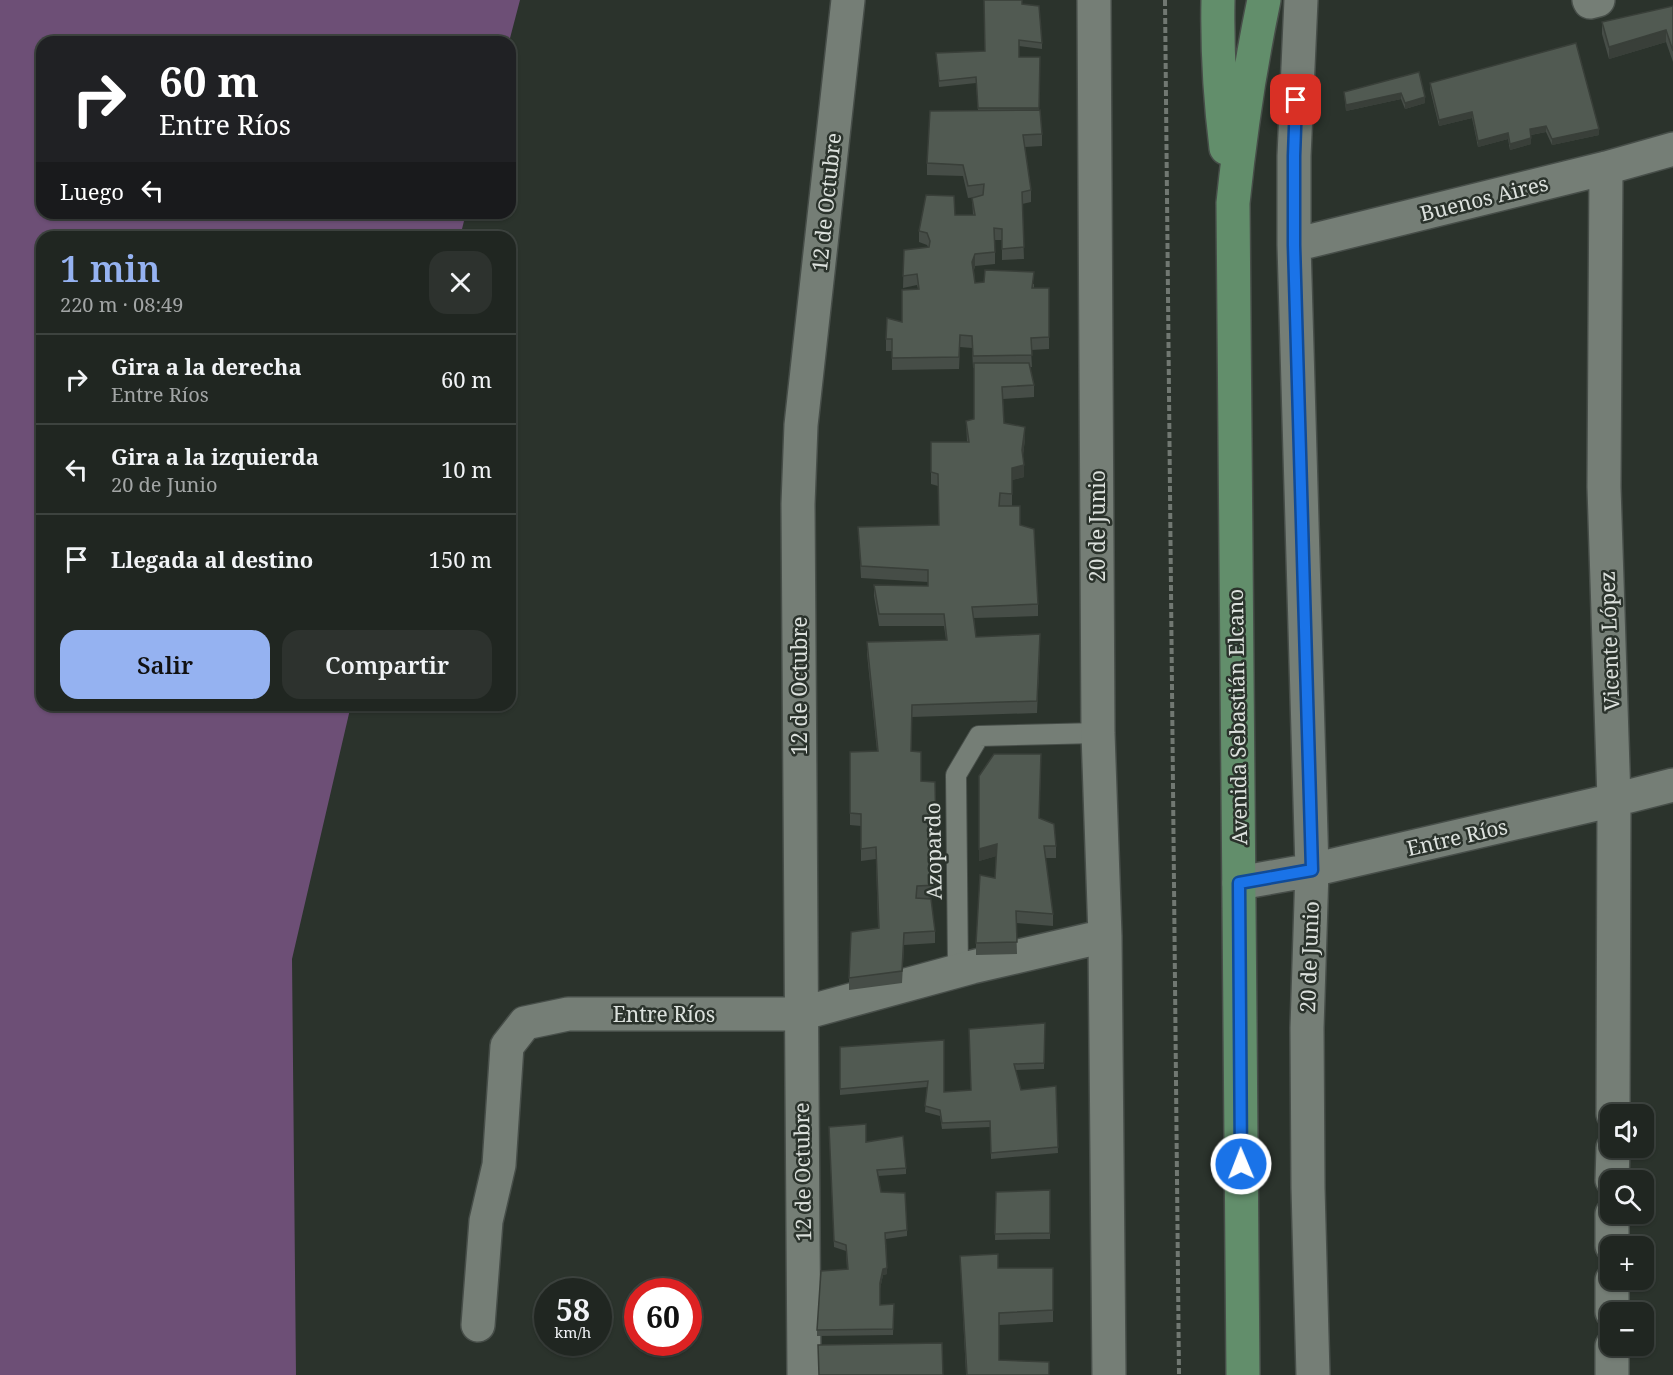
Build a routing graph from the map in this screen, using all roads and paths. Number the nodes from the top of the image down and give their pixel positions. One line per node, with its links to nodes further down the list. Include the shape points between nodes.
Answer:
1 (848, 0): 20 (street, 12 de Octubre, via 801,425)
2 (1094, 0): 13 (street, 20 de Junio)
3 (1165, 0): 26 (path)
4 (1218, 0): 11 (main road, Avenida Sebastián Elcano, via 1222,118)
5 (1264, 0): 11 (main road, Avenida Sebastián Elcano, via 1238,147)
6 (1301, 0): 12 (street, 20 de Junio)
7 (1589, 0): 8 (street)
8 (1598, 0)
9 (1673, 149): 10 (street, Buenos Aires)
10 (1606, 168): 12 (street, Buenos Aires); 15 (street, Vicente López, via 1604,488)
11 (1233, 203): 17 (main road, Avenida Sebastián Elcano)
12 (1294, 245): 16 (street, 20 de Junio)
13 (1098, 733): 18 (street, 20 de Junio); 19 (lane, Azopardo, via 979,736 956,775)
14 (1673, 784): 15 (street, Entre Ríos)
15 (1614, 800): 16 (street, Entre Ríos); 21 (street, Vicente López)
16 (1312, 870): 17 (street, Entre Ríos); 28 (street, 20 de Junio, via 1307,1028)
17 (1239, 883): 27 (main road, Avenida Sebastián Elcano)
18 (1105, 936): 19 (street, Entre Ríos); 25 (street, 20 de Junio)
19 (958, 971): 20 (street, Entre Ríos)
20 (800, 1014): 22 (street, Entre Ríos, via 568,1014 525,1023 507,1046 499,1165 486,1221); 24 (street, 12 de Octubre)
21 (1613, 1104)
22 (478, 1325)
23 (1612, 1356): 29 (street)
24 (804, 1375)
25 (1109, 1375)
26 (1179, 1375)
27 (1243, 1375)
28 (1313, 1375)
29 (1612, 1375)

